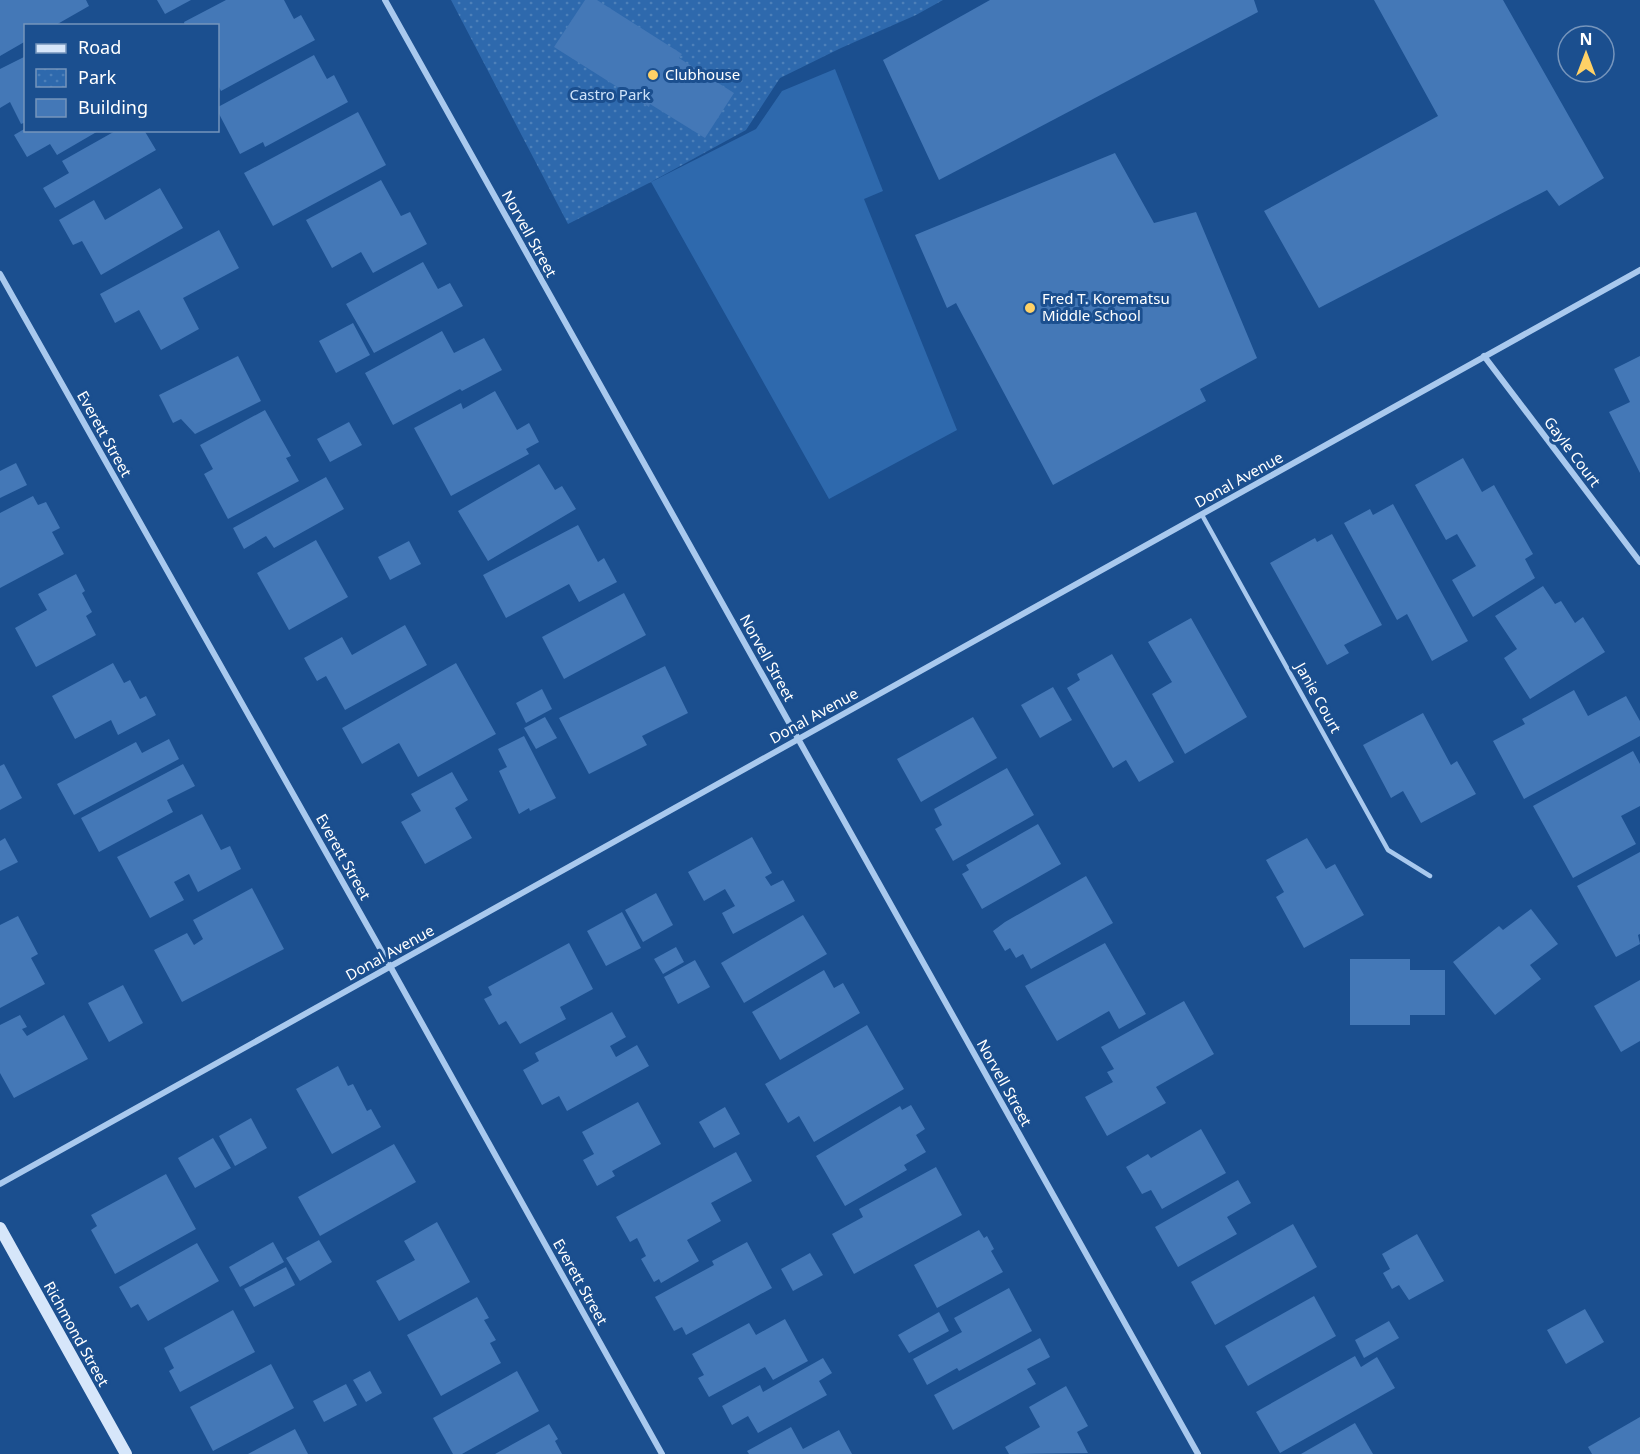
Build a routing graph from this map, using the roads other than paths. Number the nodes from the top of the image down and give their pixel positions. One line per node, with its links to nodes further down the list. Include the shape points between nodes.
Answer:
1 (385, 0): 7 (street, Norvell Street)
2 (1640, 270): 4 (street, Donal Avenue)
3 (0, 274): 9 (street, Everett Street)
4 (1484, 356): 5 (street, Donal Avenue); 6 (street, Gayle Court)
5 (1202, 515): 7 (street, Donal Avenue); 8 (lane, Janie Court, via 1388,850)
6 (1640, 562)
7 (798, 739): 9 (street, Donal Avenue); 14 (street, Norvell Street)
8 (1430, 876)
9 (390, 966): 10 (street, Donal Avenue); 13 (street, Everett Street)
10 (0, 1184)
11 (0, 1228): 12 (street, Richmond Street)
12 (126, 1454)
13 (662, 1454)
14 (1198, 1454)

